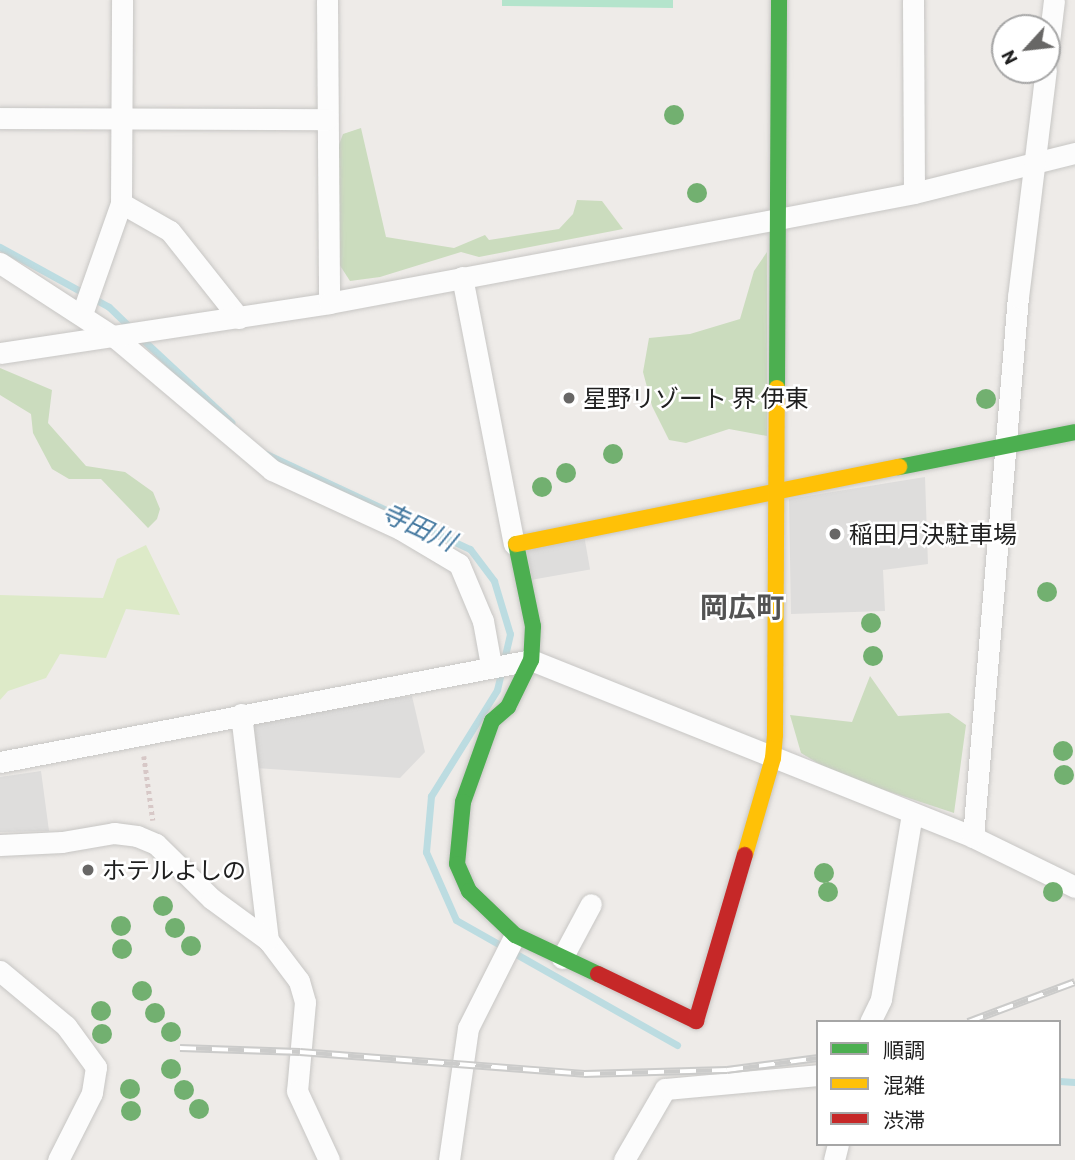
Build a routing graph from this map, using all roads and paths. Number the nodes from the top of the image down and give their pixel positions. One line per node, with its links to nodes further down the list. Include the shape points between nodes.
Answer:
1 (122, 0): 7 (street)
2 (327, 0): 8 (street)
3 (779, 0): 13 (street)
4 (913, 0): 11 (street)
5 (1044, 84): 10 (street)
6 (0, 118): 7 (street)
7 (122, 118): 8 (street); 12 (street)
8 (327, 119): 16 (street)
9 (1075, 153): 10 (street)
10 (1034, 164): 11 (street); 22 (street)
11 (914, 193): 13 (street)
12 (121, 203): 17 (street); 18 (street, via 170,231)
13 (778, 219): 15 (street); 23 (street)
14 (0, 264): 17 (street)
15 (461, 278): 16 (street); 24 (street)
16 (329, 303): 18 (street)
17 (83, 313): 19 (street)
18 (239, 318): 19 (street)
19 (117, 339): 20 (street); 26 (street, via 272,470 400,529 459,564 483,621)
20 (0, 353)
21 (1075, 432): 22 (street)
22 (1005, 446): 23 (street); 32 (street)
23 (775, 491): 24 (street); 28 (street)
24 (514, 544): 25 (street, via 533,625)
25 (531, 660): 26 (street); 28 (street); 37 (street, via 508,706 492,721 475,759 463,802 457,864 469,891)
26 (491, 665): 27 (street)
27 (240, 714): 29 (street); 38 (street)
28 (773, 758): 31 (street); 39 (street, via 696,1021)
29 (0, 762)
30 (147, 768): 33 (path)
31 (912, 814): 32 (street); 41 (street, via 881,999)
32 (973, 837): 35 (street)
33 (156, 844): 34 (street, via 114,833 62,842); 38 (street, via 212,899)
34 (0, 845)
35 (1075, 887)
36 (590, 904): 39 (street)
37 (514, 936): 39 (street); 45 (street, via 468,1028)
38 (268, 940): 44 (street, via 303,992 297,1091)
39 (562, 958)
40 (0, 971): 43 (street, via 66,1026 96,1067 92,1093)
41 (871, 1020)
42 (816, 1075): 46 (street, via 665,1089)
43 (58, 1160)
44 (329, 1160)
45 (449, 1160)
46 (624, 1160)

